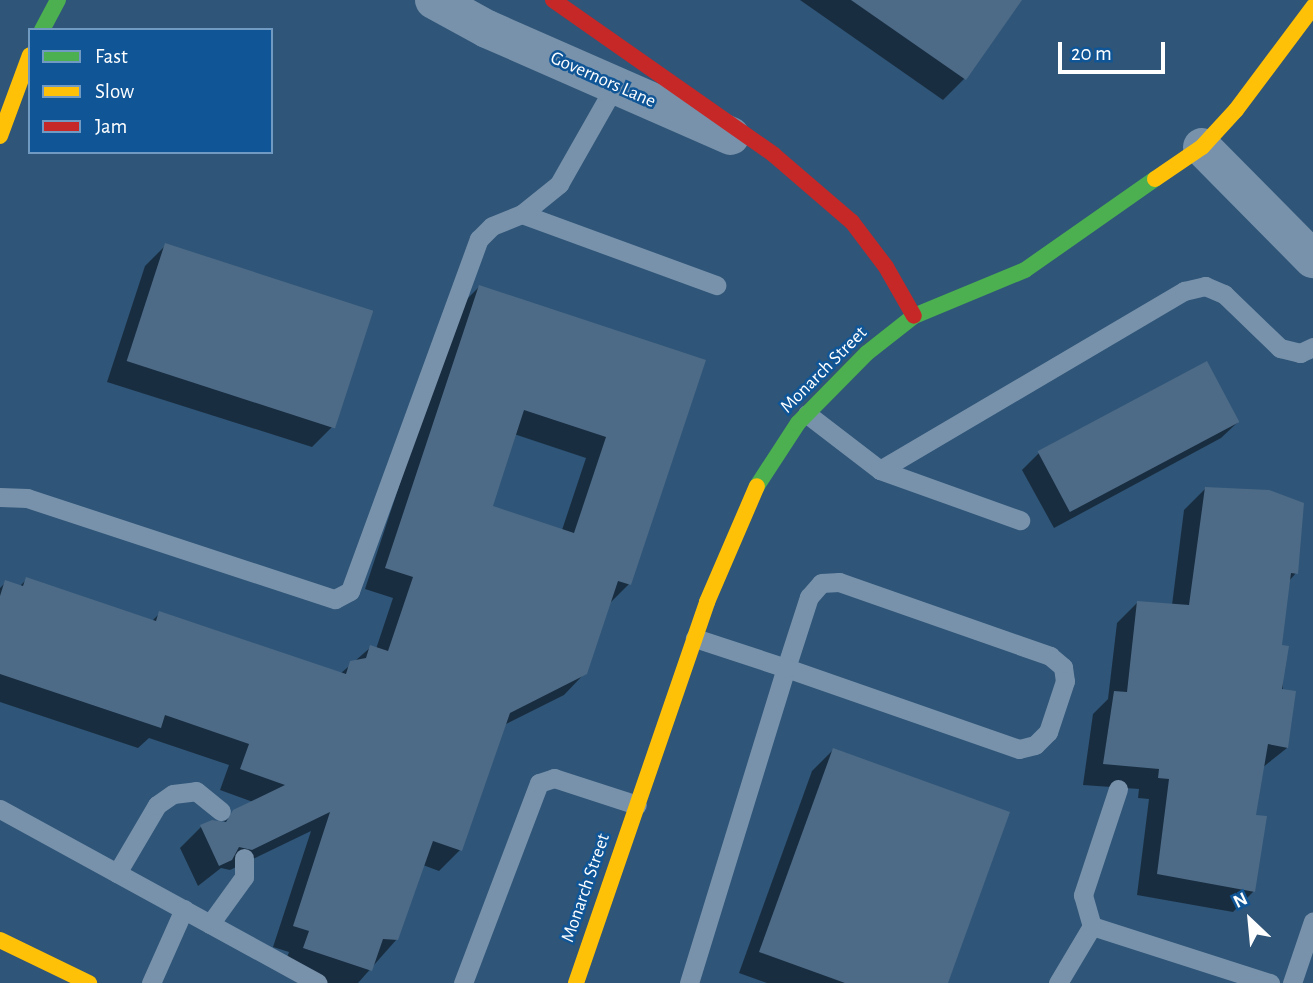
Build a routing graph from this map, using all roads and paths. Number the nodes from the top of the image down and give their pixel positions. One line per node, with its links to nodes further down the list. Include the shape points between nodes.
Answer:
1 (58, 0): 5 (street)
2 (434, 0): 7 (street, Governors Lane, via 468,20)
3 (553, 0): 7 (street, Governors Lane)
4 (1313, 6): 9 (street, Monarch Street, via 1236,110)
5 (43, 28)
6 (28, 60): 8 (street)
7 (624, 71): 10 (street, Governors Lane); 11 (lane, via 559,184)
8 (0, 136)
9 (1202, 147): 12 (street); 14 (street, Monarch Street, via 1024,270)
10 (774, 155): 14 (street, Governors Lane, via 852,222 887,267)
11 (522, 214): 13 (lane); 18 (lane, via 492,226 479,239 350,591 335,599 27,498)
12 (1313, 259)
13 (716, 285)
14 (914, 316): 16 (street, Monarch Street, via 867,353)
15 (1313, 347): 17 (lane, via 1300,353 1280,348 1224,294 1205,286 1184,291)
16 (807, 414): 17 (lane); 20 (street, Monarch Street, via 746,503)
17 (880, 470): 19 (lane)
18 (0, 497)
19 (1020, 520)
20 (695, 638): 21 (lane); 23 (street, Monarch Street)
21 (786, 668): 21 (lane, via 1019,749 1035,745 1048,732 1065,681 1063,667 1049,656 839,582 821,583 809,597); 38 (lane)
22 (1118, 789): 31 (lane, via 1083,895)
23 (637, 805): 36 (lane, via 554,778 539,783); 37 (street, Monarch Street)
24 (0, 809): 27 (lane)
25 (222, 811): 27 (lane, via 196,791 173,794 157,805)
26 (244, 858): 30 (lane, via 244,877)
27 (117, 873): 28 (lane)
28 (184, 909): 30 (lane); 34 (lane)
29 (1313, 921): 41 (lane)
30 (210, 924): 35 (lane)
31 (1092, 926): 39 (lane); 40 (lane)
32 (0, 940): 33 (street)
33 (89, 983)
34 (151, 983)
35 (318, 983)
36 (463, 983)
37 (576, 983)
38 (689, 983)
39 (1058, 983)
40 (1270, 983)
41 (1292, 983)

